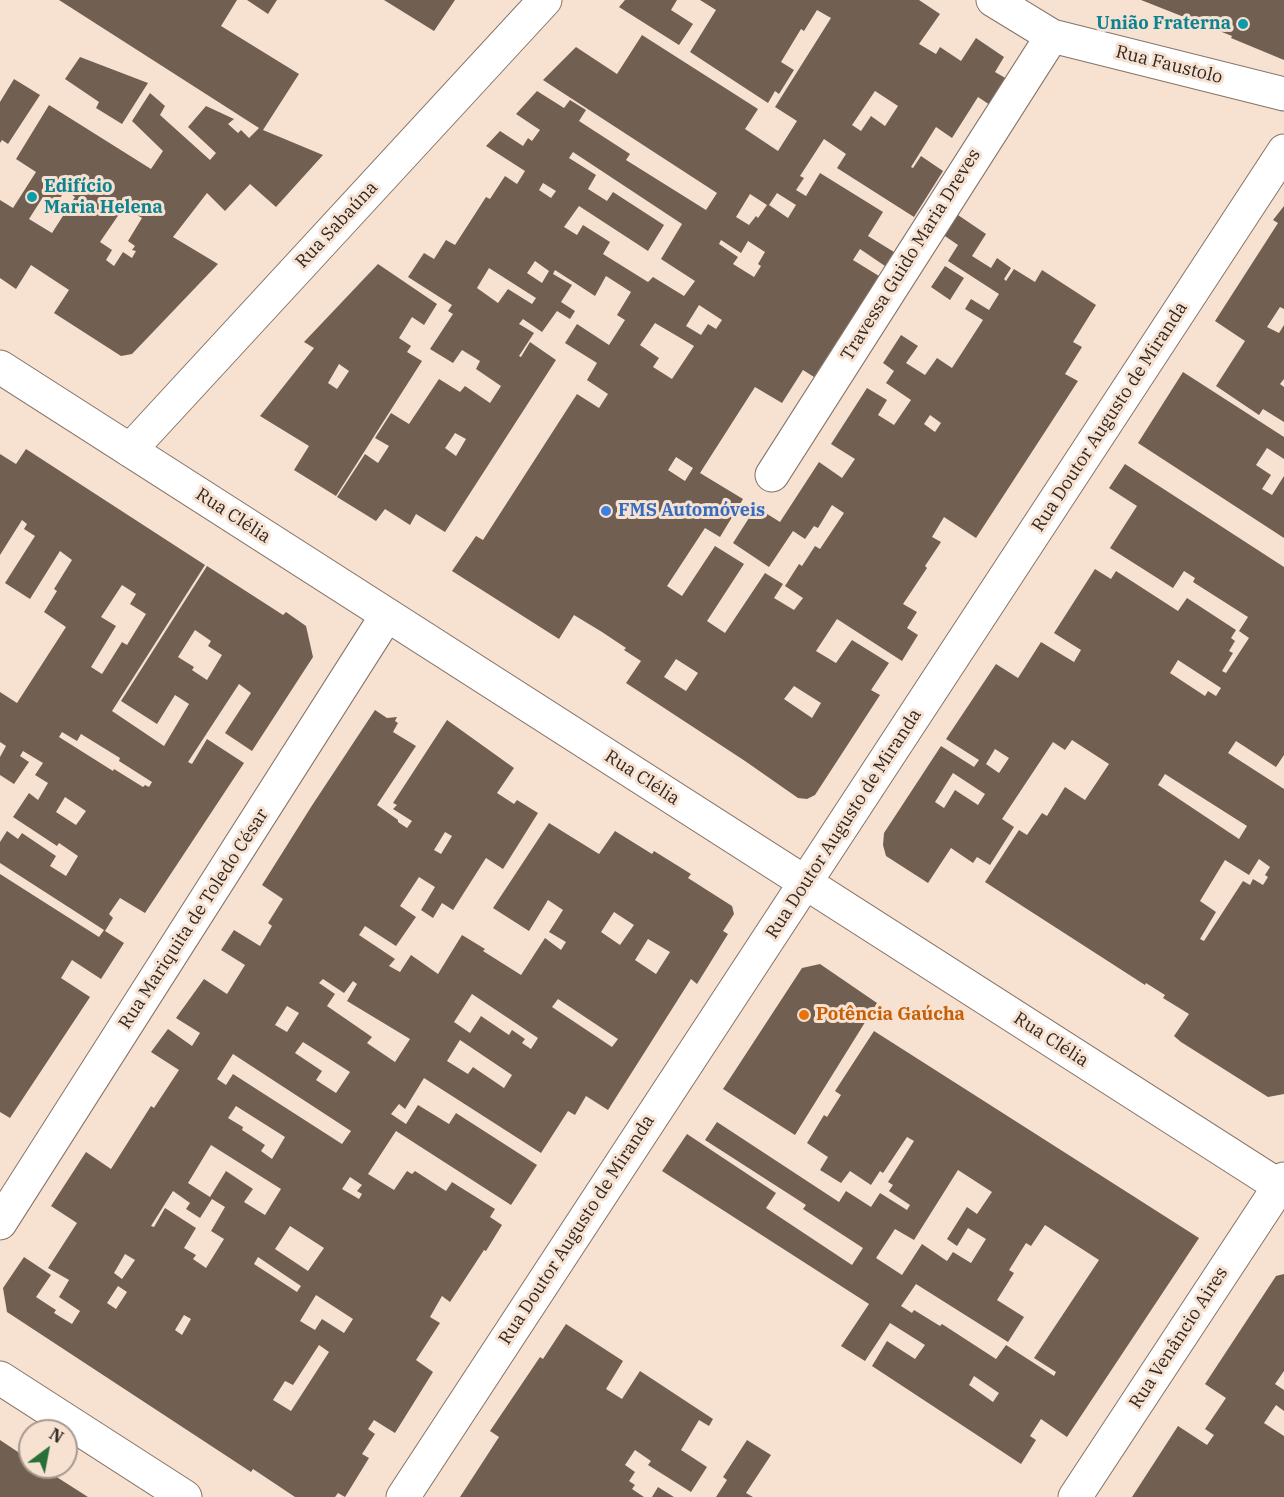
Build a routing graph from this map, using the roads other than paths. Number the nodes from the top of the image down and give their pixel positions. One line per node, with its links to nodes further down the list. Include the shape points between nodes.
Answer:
1 (545, 0): 7 (street, Rua Sabaúna)
2 (993, 0): 3 (street, Rua Faustolo)
3 (1052, 36): 4 (street, Rua Faustolo); 8 (street, Travessa Guido Maria Dreves)
4 (1284, 94)
5 (1284, 151): 10 (street, Rua Doutor Augusto de Miranda)
6 (0, 367): 7 (street, Rua Clélia)
7 (130, 450): 9 (street, Rua Clélia)
8 (772, 475)
9 (387, 615): 10 (street, Rua Clélia); 12 (street, Rua Mariquita de Toledo César)
10 (805, 883): 11 (street, Rua Clélia); 15 (street, Rua Doutor Augusto de Miranda)
11 (1283, 1184): 16 (street, Rua Venâncio Aires)
12 (0, 1223)
13 (0, 1378): 14 (street)
14 (185, 1497)
15 (403, 1497)
16 (1075, 1497)

